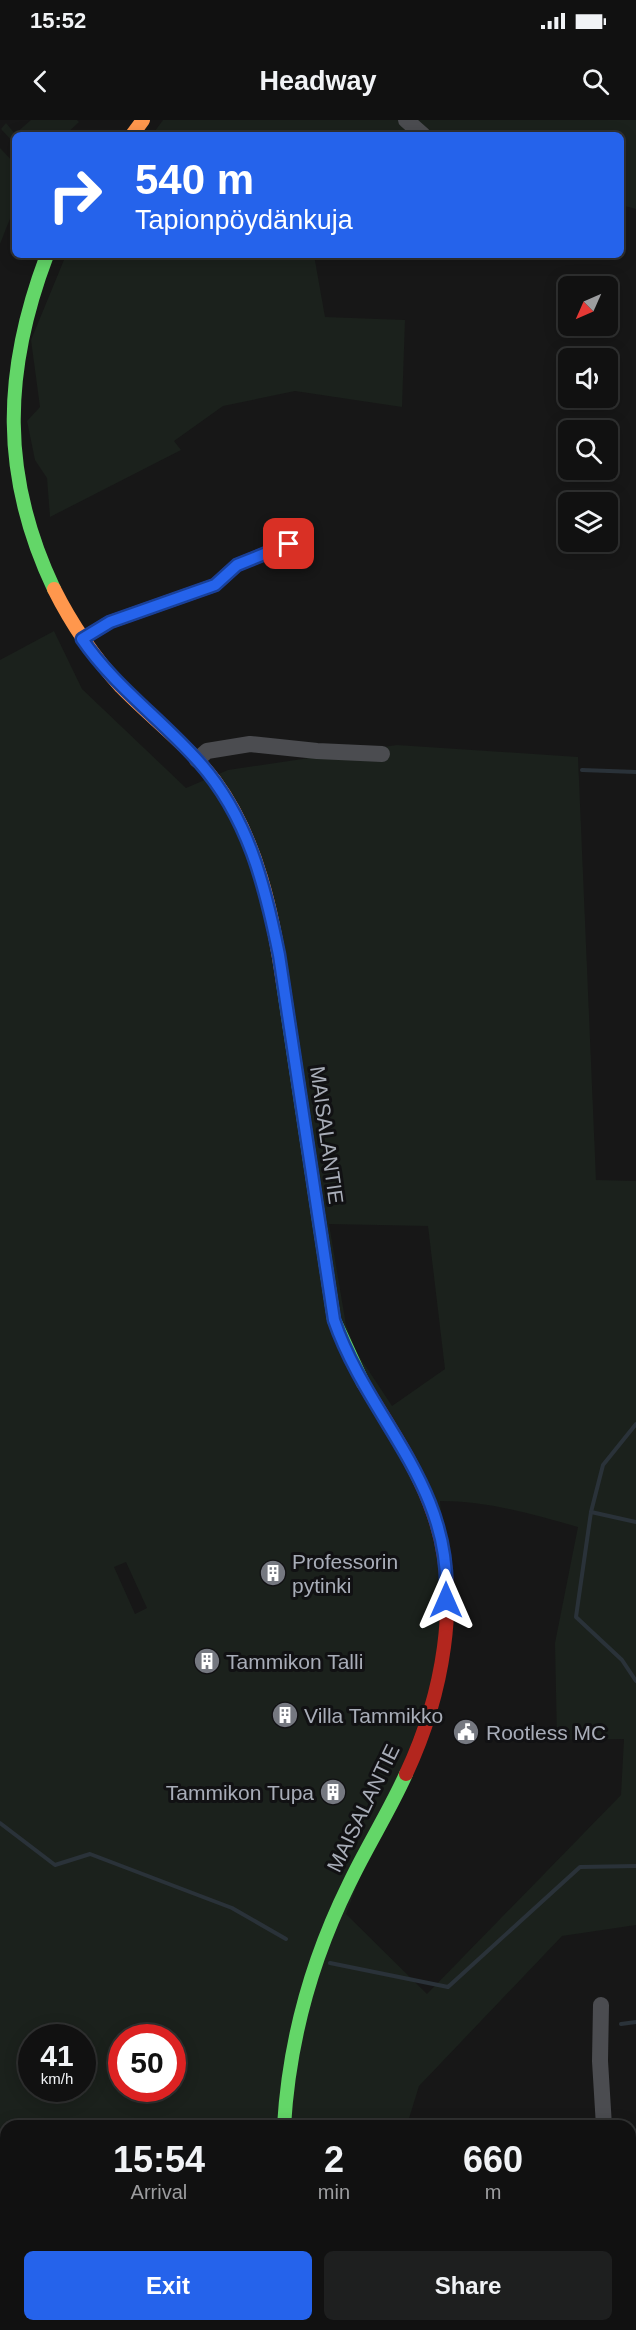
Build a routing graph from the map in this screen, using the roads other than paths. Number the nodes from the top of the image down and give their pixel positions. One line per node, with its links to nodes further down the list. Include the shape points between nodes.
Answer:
1 (406, 120): 2 (street)
2 (420, 132)
3 (45, 258): 5 (main road, MAISALANTIE, via 17,325 7,370 5,435 22,515 41,562)
4 (306, 537): 5 (main road, via 237,565 215,585 110,622)
5 (82, 639): 7 (main road, MAISALANTIE, via 125,691)
6 (382, 754): 7 (street, via 250,744 207,751)
7 (197, 760): 9 (main road, MAISALANTIE, via 240,822 266,896 279,955 334,1320 350,1361 419,1477 434,1515 448,1580 444,1642 430,1711 396,1796 356,1869 320,1954 294,2046)
8 (601, 2005): 10 (street)
9 (285, 2120)
10 (604, 2120)

